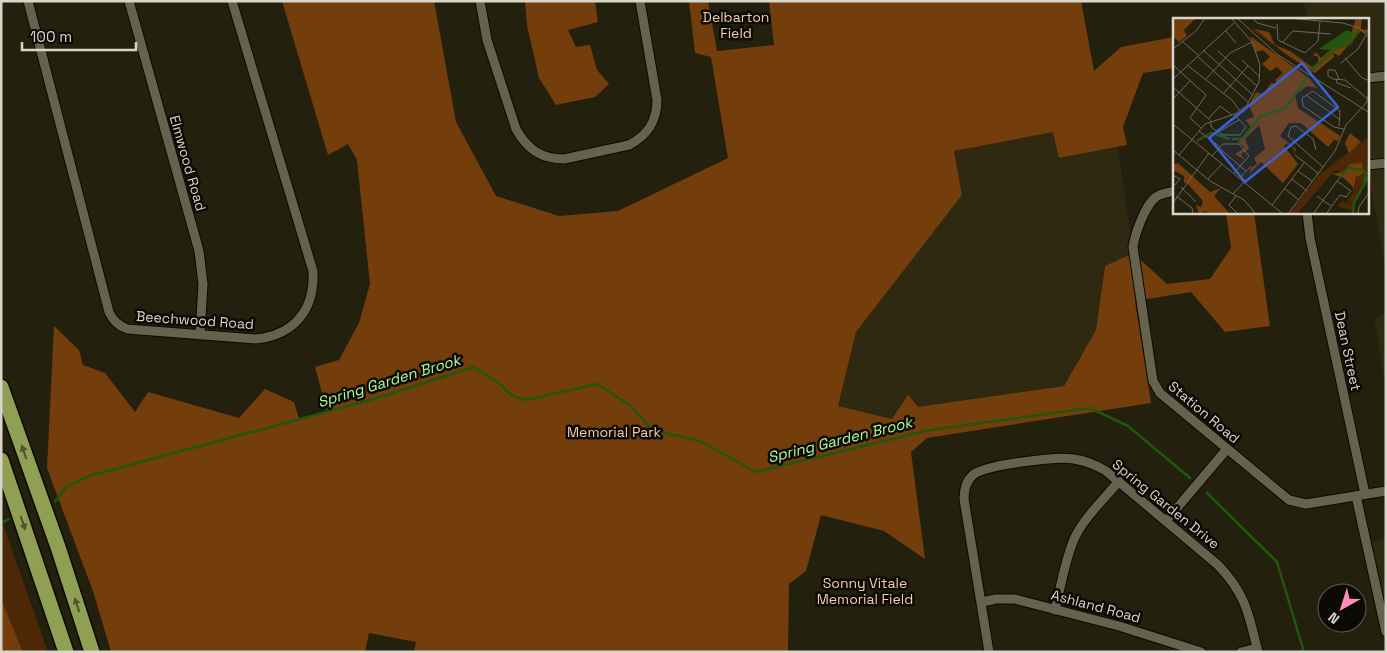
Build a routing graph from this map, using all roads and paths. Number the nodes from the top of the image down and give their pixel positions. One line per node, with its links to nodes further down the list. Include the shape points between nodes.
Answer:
1 (28, 1): 12 (street, Beechwood Road, via 112,318 127,329)
2 (129, 1): 12 (street, Elmwood Road, via 199,251 203,284)
3 (232, 1): 12 (street, Beechwood Road, via 312,264 314,282 310,302 300,318 276,335 256,339)
4 (480, 1): 5 (street, via 492,57 516,131 534,152 554,159 629,145 651,126 657,100)
5 (640, 1)
6 (1386, 76): 7 (street)
7 (1370, 78)
8 (1386, 163): 9 (street)
9 (1370, 165)
10 (1173, 191): 14 (street, Station Road, via 1161,194 1149,204 1135,238 1133,256 1153,381 1160,394)
11 (1307, 214): 18 (street, Dean Street)
12 (200, 335)
13 (1, 387): 25 (highway, one-way to 13)
14 (1227, 449): 18 (street, Station Road, via 1289,500 1306,504); 19 (street)
15 (1, 460): 24 (highway, one-way to 24)
16 (1119, 481): 19 (street, Spring Garden Drive); 20 (street, Spring Garden Drive, via 1096,465 1072,458 984,468 972,475 965,486 964,499); 21 (street, via 1076,537)
17 (1386, 491): 18 (street, Station Road)
18 (1361, 495): 22 (street, Dean Street)
19 (1166, 521): 23 (street, Spring Garden Drive, via 1218,565 1237,588 1248,611)
20 (982, 602): 21 (street, Ashland Road, via 1006,599); 26 (street, Spring Garden Drive)
21 (1055, 610): 27 (street, Ashland Road)
22 (1386, 632)
23 (1257, 650): 28 (street)
24 (66, 652)
25 (92, 652)
26 (989, 652)
27 (1201, 652)
28 (1241, 652)

